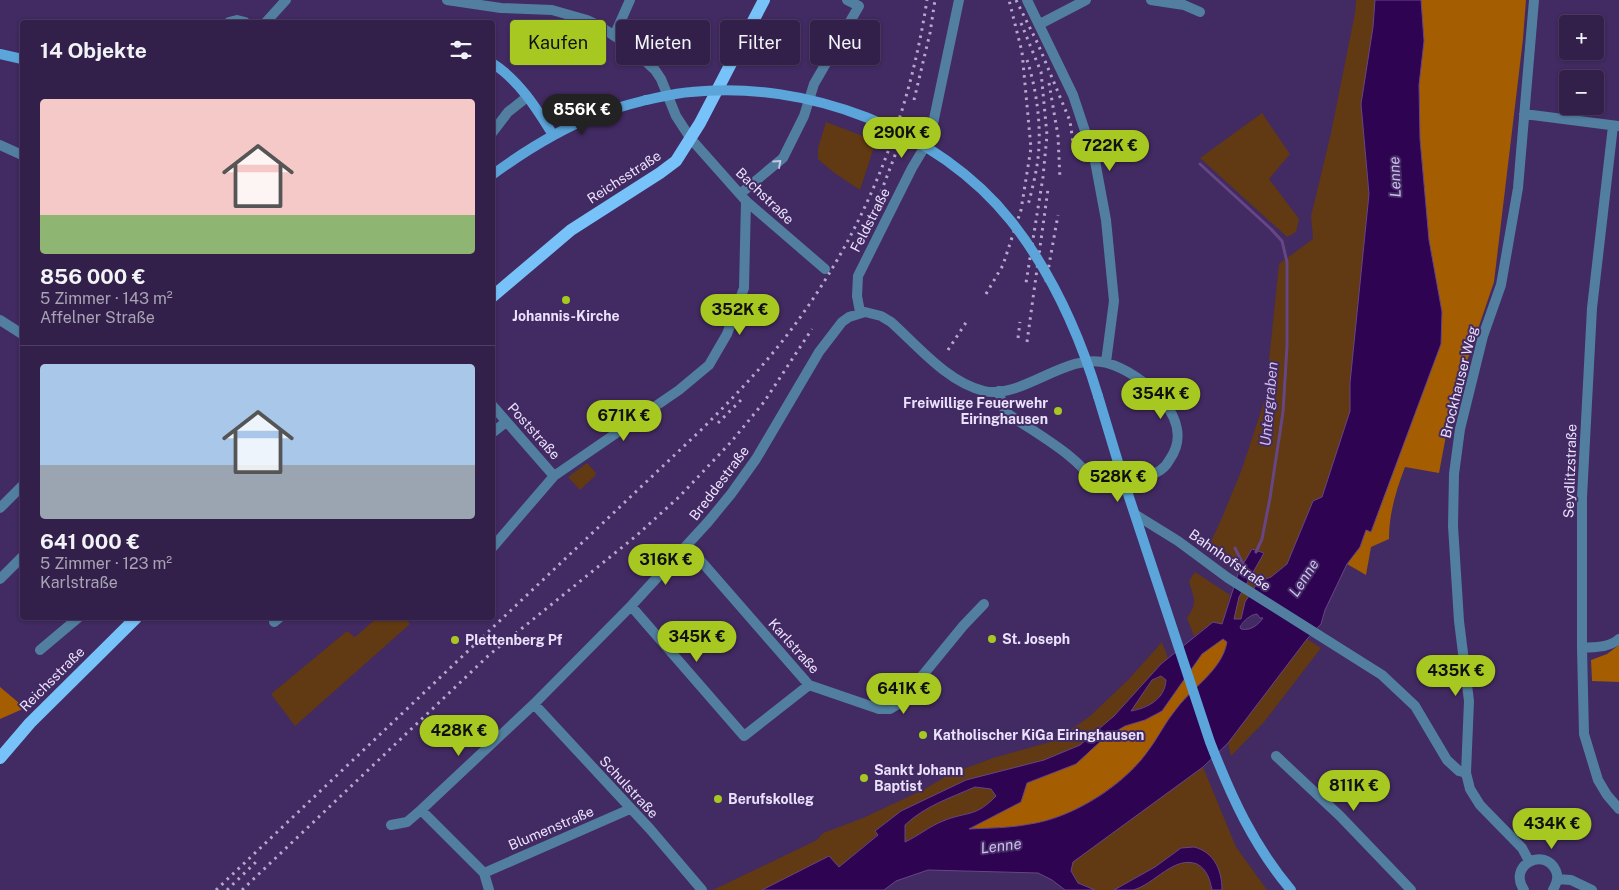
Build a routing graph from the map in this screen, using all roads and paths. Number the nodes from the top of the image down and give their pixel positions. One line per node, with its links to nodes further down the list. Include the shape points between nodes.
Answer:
1 (286, 0): 13 (street)
2 (447, 0): 11 (street, Bachstraße, via 500,8)
3 (630, 0): 15 (street)
4 (764, 0): 24 (main road, Reichsstraße)
5 (847, 0): 28 (street, one-way to 5, via 783,158 804,116 814,84 859,6)
6 (959, 0): 31 (street, Feldstraße, via 930,138 858,276)
7 (1027, 0): 14 (street)
8 (1086, 0): 14 (street)
9 (1151, 0): 12 (street, via 1184,5)
10 (1534, 0): 20 (street, Brockhauser Weg)
11 (540, 4): 15 (street, Bachstraße, via 587,20)
12 (1200, 12)
13 (268, 20)
14 (1040, 24): 34 (street, via 1073,95 1095,161 1106,220 1114,301)
15 (614, 36): 24 (street, Bachstraße, via 655,70 676,116)
16 (0, 54): 17 (main road)
17 (20, 59)
18 (495, 65): 19 (main road, via 511,76)
19 (526, 97): 22 (street, via 508,112); 23 (main road)
20 (1524, 114): 21 (street); 60 (street, Brockhauser Weg, via 1518,188 1501,285 1471,380 1454,474 1454,554 1469,701)
21 (1616, 126): 54 (street, Seydlitzstraße, via 1592,308 1582,497)
22 (495, 129)
23 (553, 136): 27 (main road, via 526,150); 40 (main road, bridge, via 601,114 646,100 691,92 731,90 822,102 884,124 915,140 982,190 1010,220 1042,265 1087,361)
24 (691, 139): 28 (street, Bachstraße); 30 (main road, Reichsstraße, via 676,161 571,230)
25 (0, 145): 26 (street)
26 (20, 154)
27 (495, 173)
28 (743, 197): 29 (street, Bachstraße); 39 (street, via 744,288 727,334 709,365 679,390)
29 (825, 269)
30 (495, 294)
31 (860, 312): 35 (street, via 881,316 890,322 962,383 985,392); 45 (street, Breddestraße, via 842,322 830,337 756,459)
32 (0, 320): 33 (street)
33 (20, 333)
34 (1106, 362): 35 (street, via 1090,360 1016,388); 40 (street, via 1146,384 1160,397 1177,427 1178,442 1163,469)
35 (999, 391): 41 (street, via 1007,413 1069,456)
36 (495, 409): 37 (street, Poststraße)
37 (506, 422): 38 (street); 39 (street, Poststraße)
38 (495, 431)
39 (554, 476): 46 (street)
40 (1124, 482): 44 (main road)
41 (1095, 484)
42 (20, 488): 43 (street)
43 (0, 508)
44 (1136, 515): 60 (street, Bahnhofstraße, via 1228,578 1382,675 1415,706 1447,760 1458,771); 70 (main road, via 1225,781 1264,856)
45 (688, 544): 50 (street, Breddestraße); 56 (street, Karlstraße)
46 (495, 545)
47 (20, 559): 48 (street)
48 (0, 579)
49 (984, 604): 56 (street, Karlstraße, via 900,703 890,709 879,709)
50 (631, 606): 56 (street, via 744,736); 57 (street, Breddestraße)
51 (76, 620): 55 (street, Reichsstraße)
52 (128, 620): 59 (main road, Reichsstraße)
53 (1619, 640): 54 (street, via 1607,646)
54 (1582, 648): 62 (street, Seydlitzstraße, via 1584,734 1598,780)
55 (40, 650)
56 (809, 685)
57 (534, 704): 61 (street, Schulstraße); 63 (street, Breddestraße)
58 (1276, 756): 71 (street, via 1340,816)
59 (0, 758)
60 (1466, 773): 65 (street, via 1470,789 1480,805 1522,848)
61 (630, 809): 66 (street, Blumenstraße); 69 (street, Schulstraße)
62 (1619, 809)
63 (421, 810): 64 (street, Breddestraße, via 407,822); 66 (street)
64 (391, 825)
65 (1529, 861): 67 (street, via 1549,862); 72 (street, via 1519,875)
66 (484, 873): 68 (street)
67 (1557, 879): 73 (street); 74 (street, via 1572,880)
68 (489, 890)
69 (702, 890)
70 (1291, 890)
71 (1411, 890)
72 (1524, 890)
73 (1553, 890)
74 (1592, 890)

